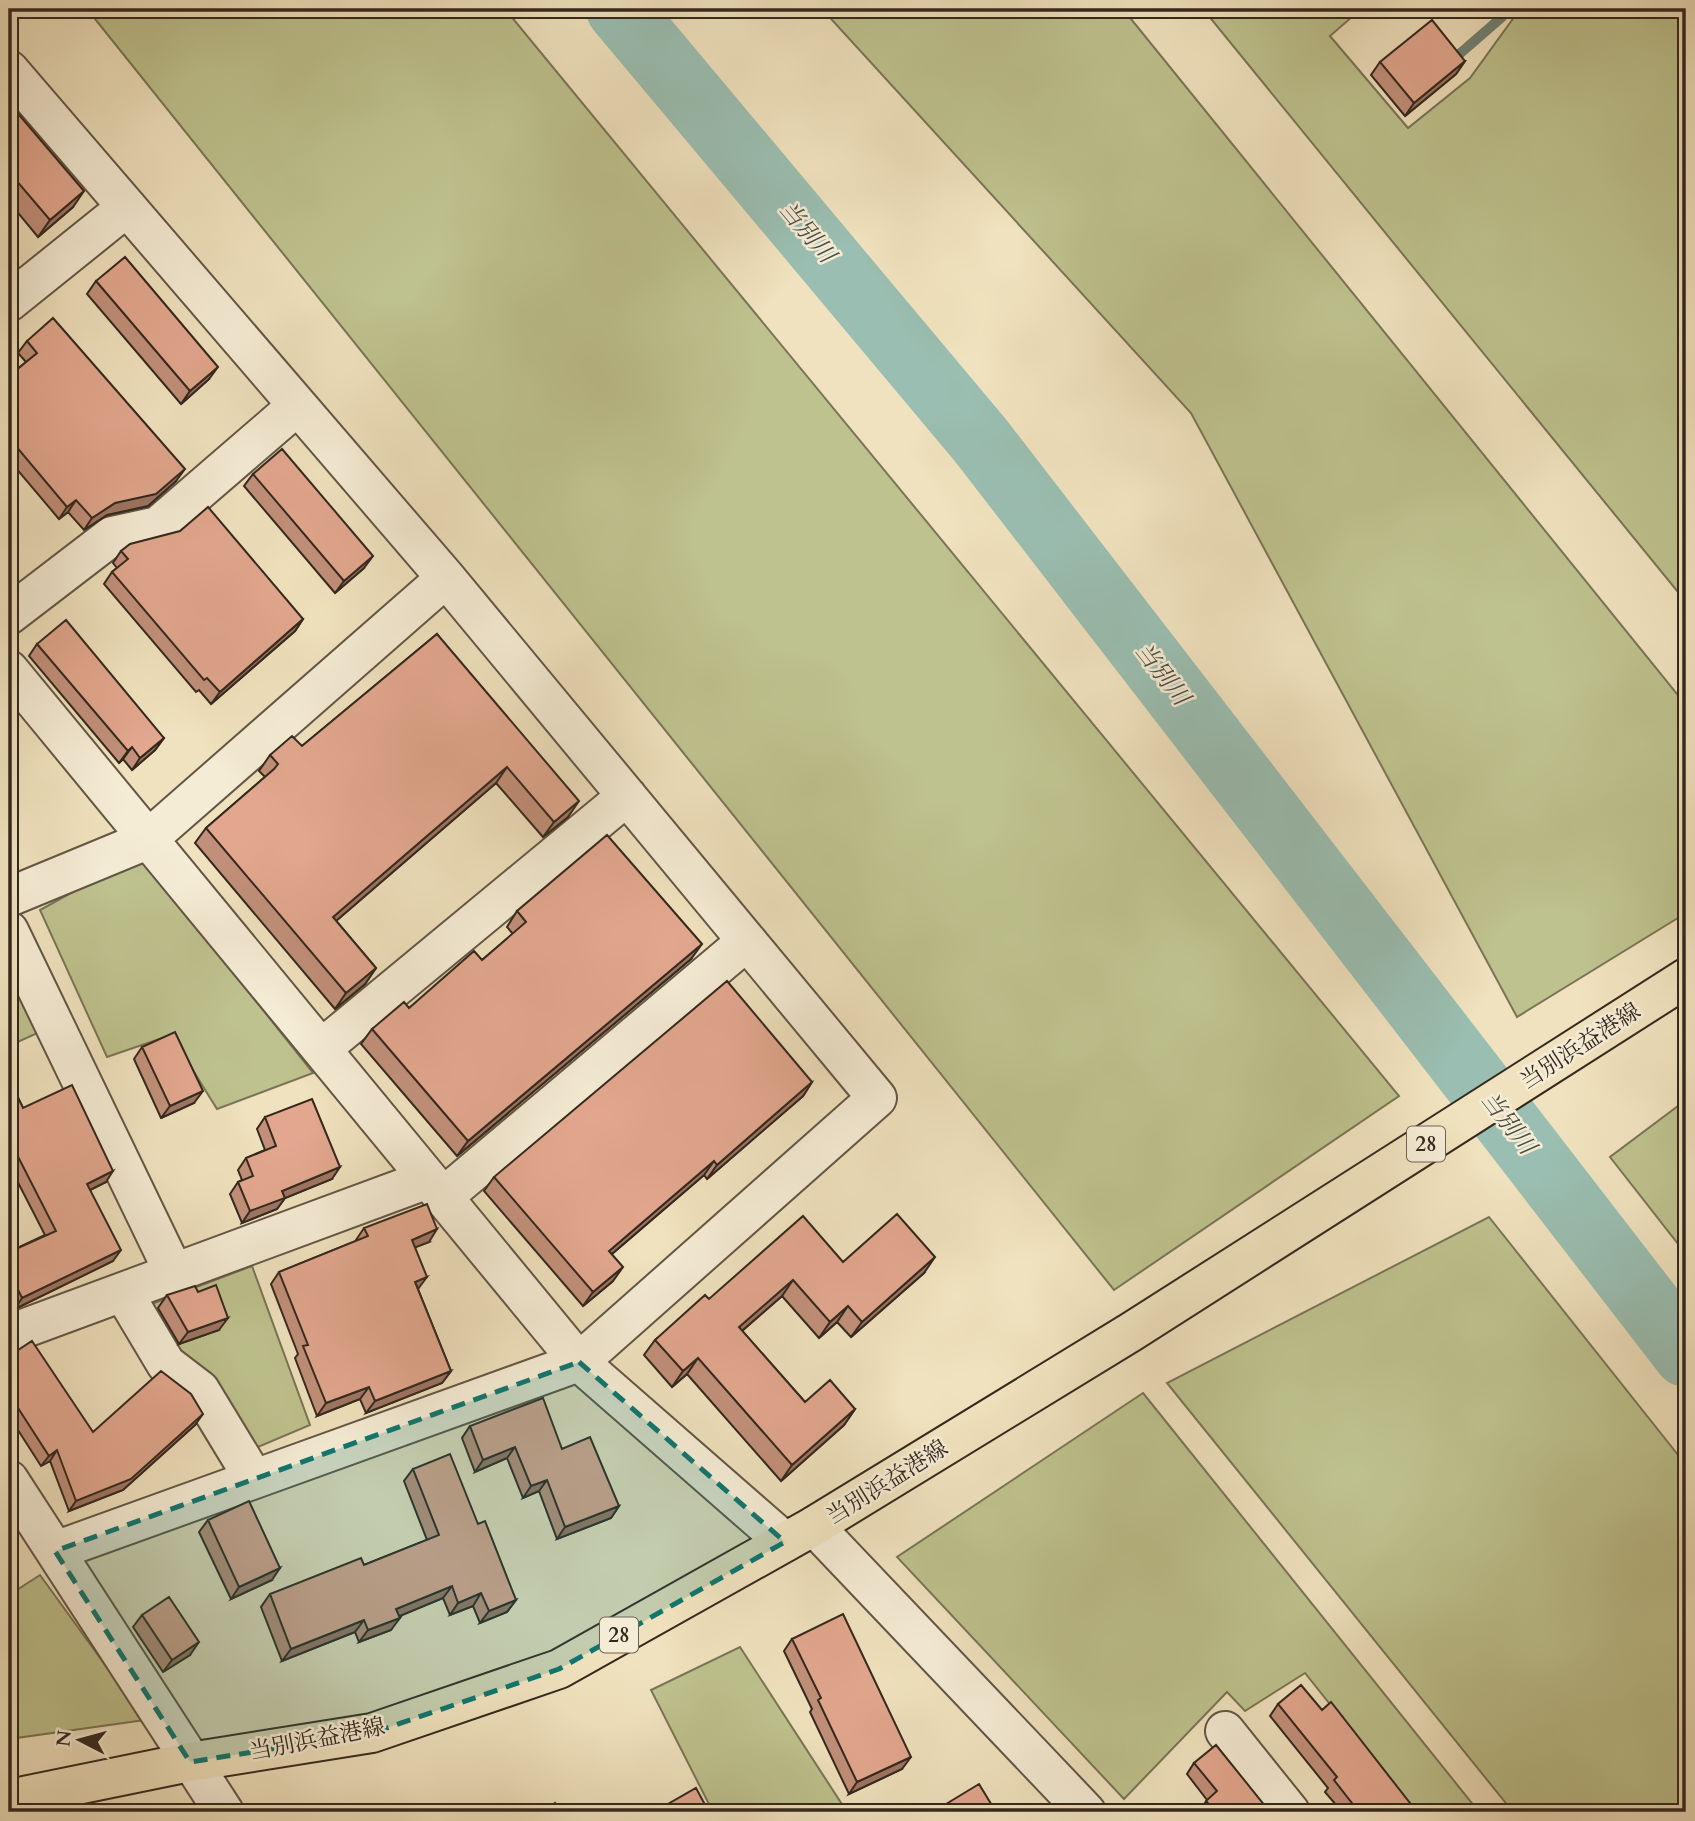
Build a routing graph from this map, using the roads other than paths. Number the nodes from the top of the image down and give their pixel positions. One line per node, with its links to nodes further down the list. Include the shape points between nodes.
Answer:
1 (9, 70): 2 (street)
2 (127, 207): 3 (street); 4 (street)
3 (9, 302)
4 (298, 406): 5 (street); 6 (street, via 158,526 112,536)
5 (446, 578): 8 (street); 9 (street)
6 (9, 615)
7 (9, 670): 9 (street)
8 (626, 796): 12 (street); 14 (street)
9 (147, 840): 10 (street); 14 (street)
10 (9, 897)
11 (9, 931): 16 (street)
12 (747, 941): 15 (street); 19 (street, via 877,1098)
13 (1686, 978): 22 (main road, 当別浜益港線 / 28, via 1165,1310)
14 (321, 1049): 15 (street)
15 (435, 1188): 16 (street); 19 (street)
16 (174, 1273): 17 (street)
17 (123, 1292): 18 (street); 20 (street, via 166,1364 200,1390)
18 (9, 1334)
19 (579, 1362): 20 (street); 22 (street)
20 (254, 1479): 23 (street)
21 (9, 1480): 23 (street)
22 (800, 1534): 25 (main road, 当別浜益港線 / 28, via 559,1669 372,1732); 28 (street)
23 (55, 1550): 25 (street)
24 (1225, 1731): 29 (street)
25 (190, 1762): 26 (main road, 当別浜益港線 / 28); 27 (street)
26 (9, 1799)
27 (224, 1812)
28 (1086, 1812)
29 (1290, 1812)

